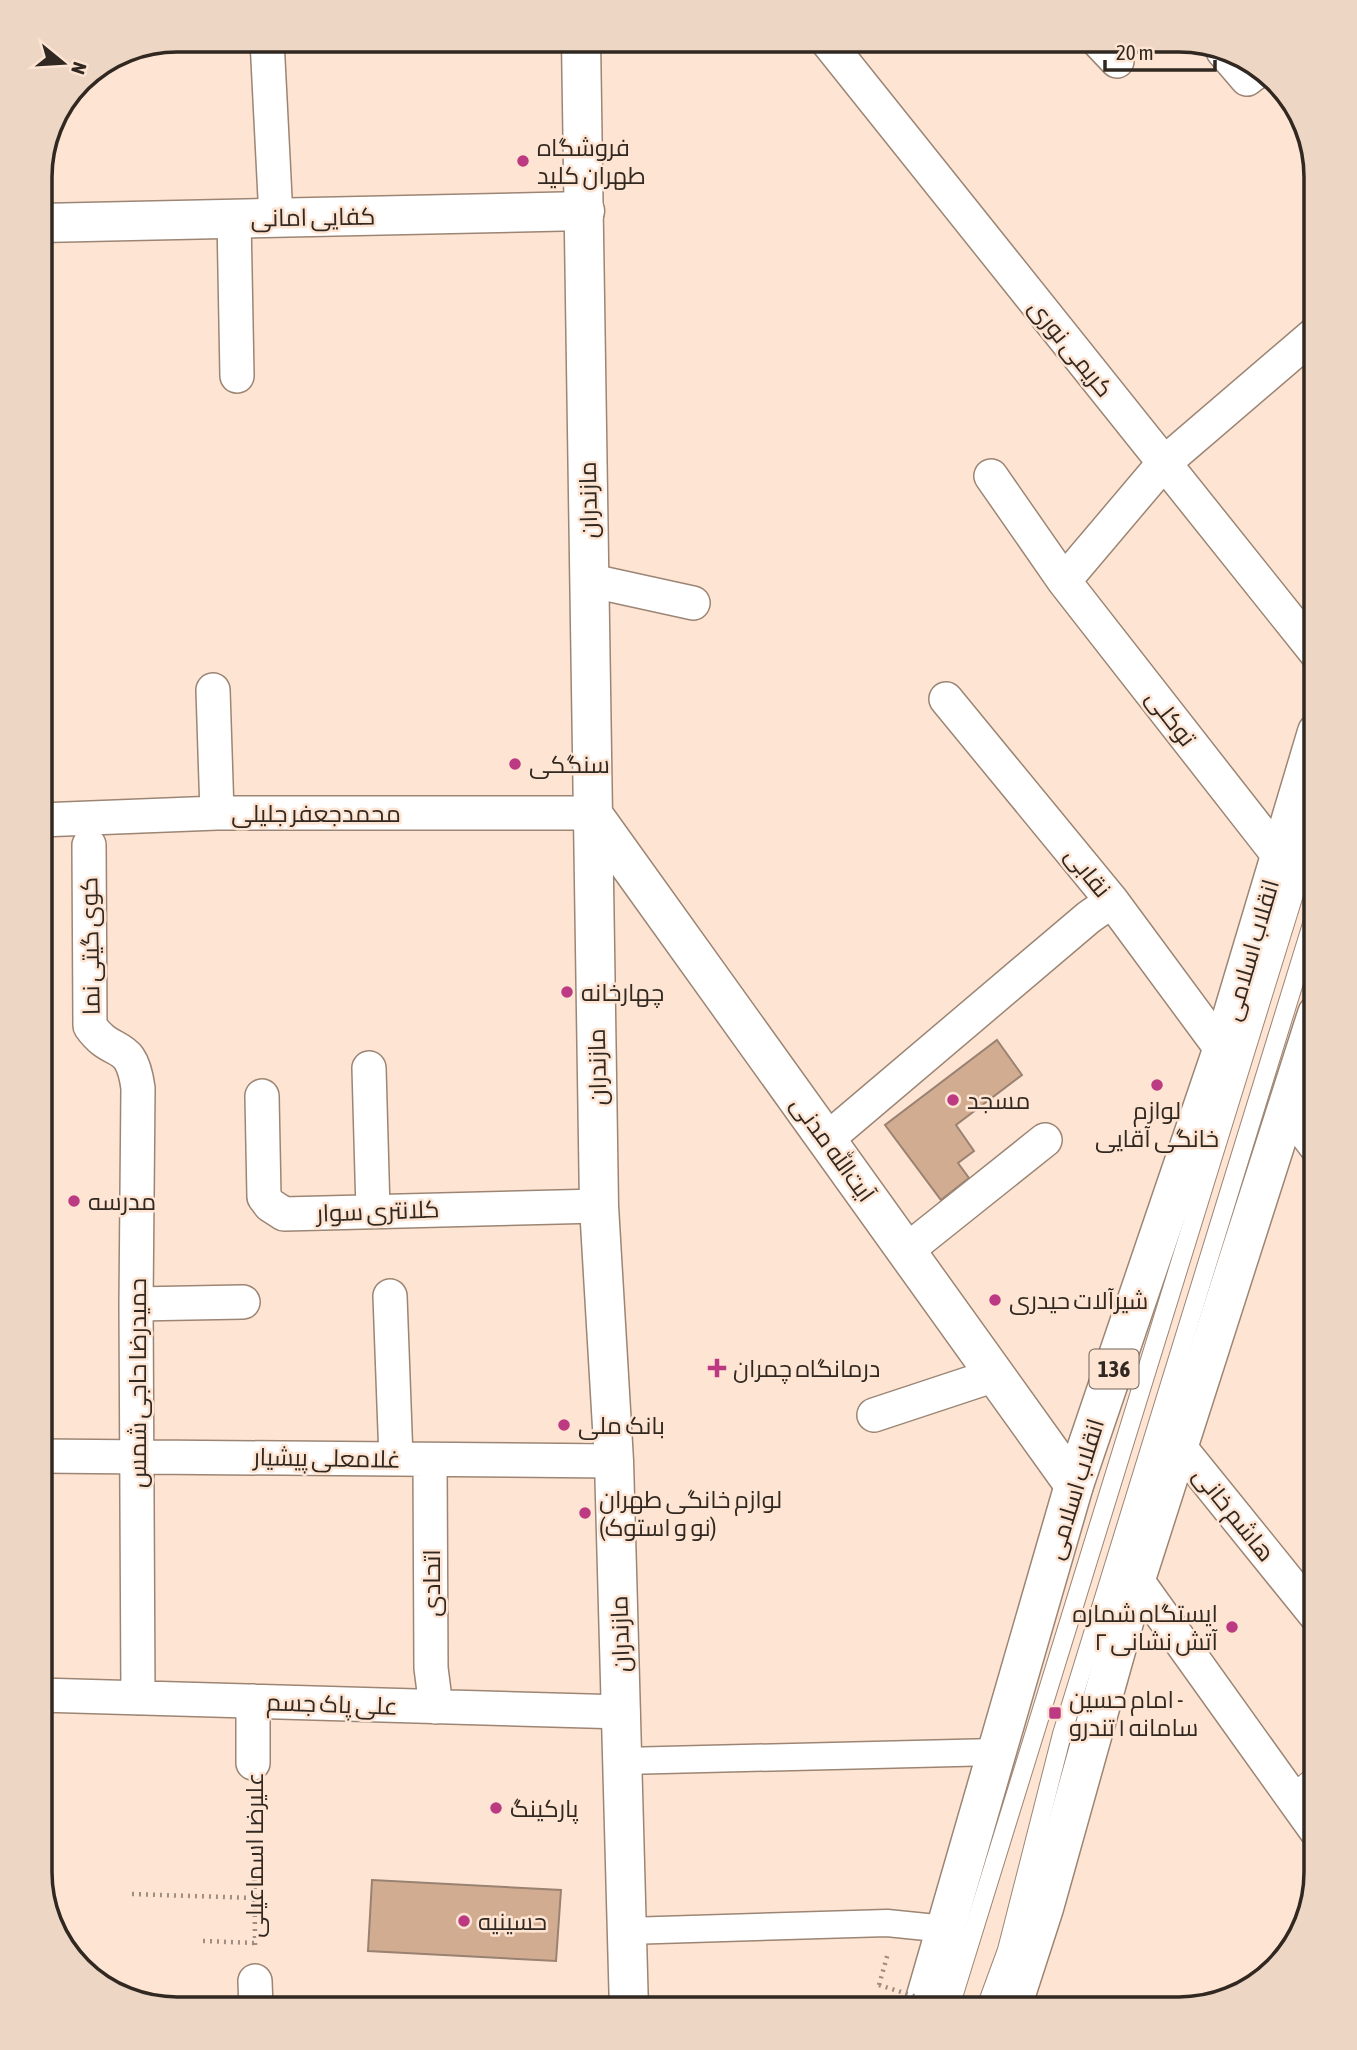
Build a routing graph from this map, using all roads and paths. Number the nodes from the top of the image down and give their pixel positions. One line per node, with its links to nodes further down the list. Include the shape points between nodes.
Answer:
1 (268, 53): 8 (street)
2 (581, 53): 6 (main road, مازندران)
3 (836, 53): 12 (street, کریمی نوری)
4 (1236, 66): 5 (street, via 1247,79)
5 (1252, 75)
6 (585, 211): 8 (main road, کفایی امانی); 14 (main road, مازندران)
7 (234, 218): 8 (main road, کفایی امانی); 9 (main road, کفایی امانی); 11 (street)
8 (276, 218)
9 (53, 223)
10 (1305, 342): 12 (street)
11 (237, 376)
12 (1163, 464): 15 (street); 17 (street, کریمی نوری)
13 (991, 477): 15 (street, توکلی)
14 (588, 580): 16 (street); 22 (main road, مازندران)
15 (1064, 581): 25 (street, توکلی)
16 (693, 603)
17 (1305, 639)
18 (213, 690): 21 (street)
19 (946, 699): 27 (street, نقابی)
20 (1305, 772): 25 (main road, انقلاب اسلامی / 136)
21 (217, 813): 22 (street, محمدجعفر جلیلی); 23 (street, محمدجعفر جلیلی)
22 (592, 813): 36 (main road, آیت‌الله مدنی); 38 (main road, مازندران)
23 (53, 820)
24 (89, 845): 31 (street, کوی گیتی نما, via 90,1026 105,1042 130,1056)
25 (1279, 856): 29 (main road, انقلاب اسلامی / 136)
26 (1305, 860): 75 (lane)
27 (1112, 901): 29 (street, نقابی); 36 (street)
28 (1305, 947): 76 (lane, via 1062,1734 1007,1950)
29 (1222, 1050): 52 (main road, انقلاب اسلامی / 136)
30 (1305, 1050): 34 (main road)
31 (135, 1067): 43 (street, حمیدرضا حاجی شمس)
32 (369, 1068): 39 (street)
33 (262, 1096): 39 (street, کلانتری سوار, via 262,1188 270,1205 284,1214)
34 (1286, 1107): 35 (street); 46 (main road)
35 (1305, 1132)
36 (827, 1140): 40 (main road, آیت‌الله مدنی)
37 (1045, 1140): 40 (street)
38 (599, 1206): 39 (street, کلانتری سوار); 51 (main road, مازندران)
39 (373, 1210)
40 (906, 1251): 44 (main road, آیت‌الله مدنی)
41 (390, 1296): 49 (street)
42 (243, 1303): 43 (street)
43 (136, 1304): 48 (street, حمیدرضا حاجی شمس)
44 (995, 1376): 45 (street); 52 (main road, آیت‌الله مدنی)
45 (874, 1415)
46 (1178, 1445): 53 (main road); 54 (street, هاشم خانی)
47 (52, 1456): 48 (street, غلامعلی پیشیار)
48 (138, 1457): 49 (street, غلامعلی پیشیار); 56 (street, حمیدرضا حاجی شمس)
49 (396, 1459): 50 (street, غلامعلی پیشیار)
50 (430, 1460): 51 (street, غلامعلی پیشیار); 58 (street, اتحادی, via 431,1668)
51 (614, 1461): 59 (main road, مازندران)
52 (1074, 1485): 60 (main road, انقلاب اسلامی / 136)
53 (1136, 1579): 63 (street); 77 (main road)
54 (1305, 1602)
55 (52, 1695): 56 (street, علی پاک جسم)
56 (138, 1698): 57 (street, علی پاک جسم)
57 (253, 1702): 58 (street, علی پاک جسم); 62 (street, علیرضا اسماعیلی)
58 (436, 1707): 59 (street, علی پاک جسم)
59 (623, 1712): 61 (main road, مازندران)
60 (996, 1752): 61 (street); 66 (main road, انقلاب اسلامی / 136)
61 (623, 1761): 67 (main road, مازندران)
62 (253, 1763): 65 (path, علیرضا اسماعیلی)
63 (1304, 1783)
64 (132, 1894): 65 (path)
65 (254, 1898): 69 (path, علیرضا اسماعیلی)
66 (946, 1929): 67 (street, via 887,1923); 74 (main road, انقلاب اسلامی / 136)
67 (627, 1931): 72 (main road, مازندران)
68 (203, 1941): 69 (path)
69 (254, 1943): 71 (path, علیرضا اسماعیلی)
70 (891, 1943): 73 (path, bridge, via 879,1985)
71 (255, 1995)
72 (629, 1997)
73 (917, 1997)
74 (926, 1997)
75 (953, 1997)
76 (990, 1997)
77 (1015, 1997)

